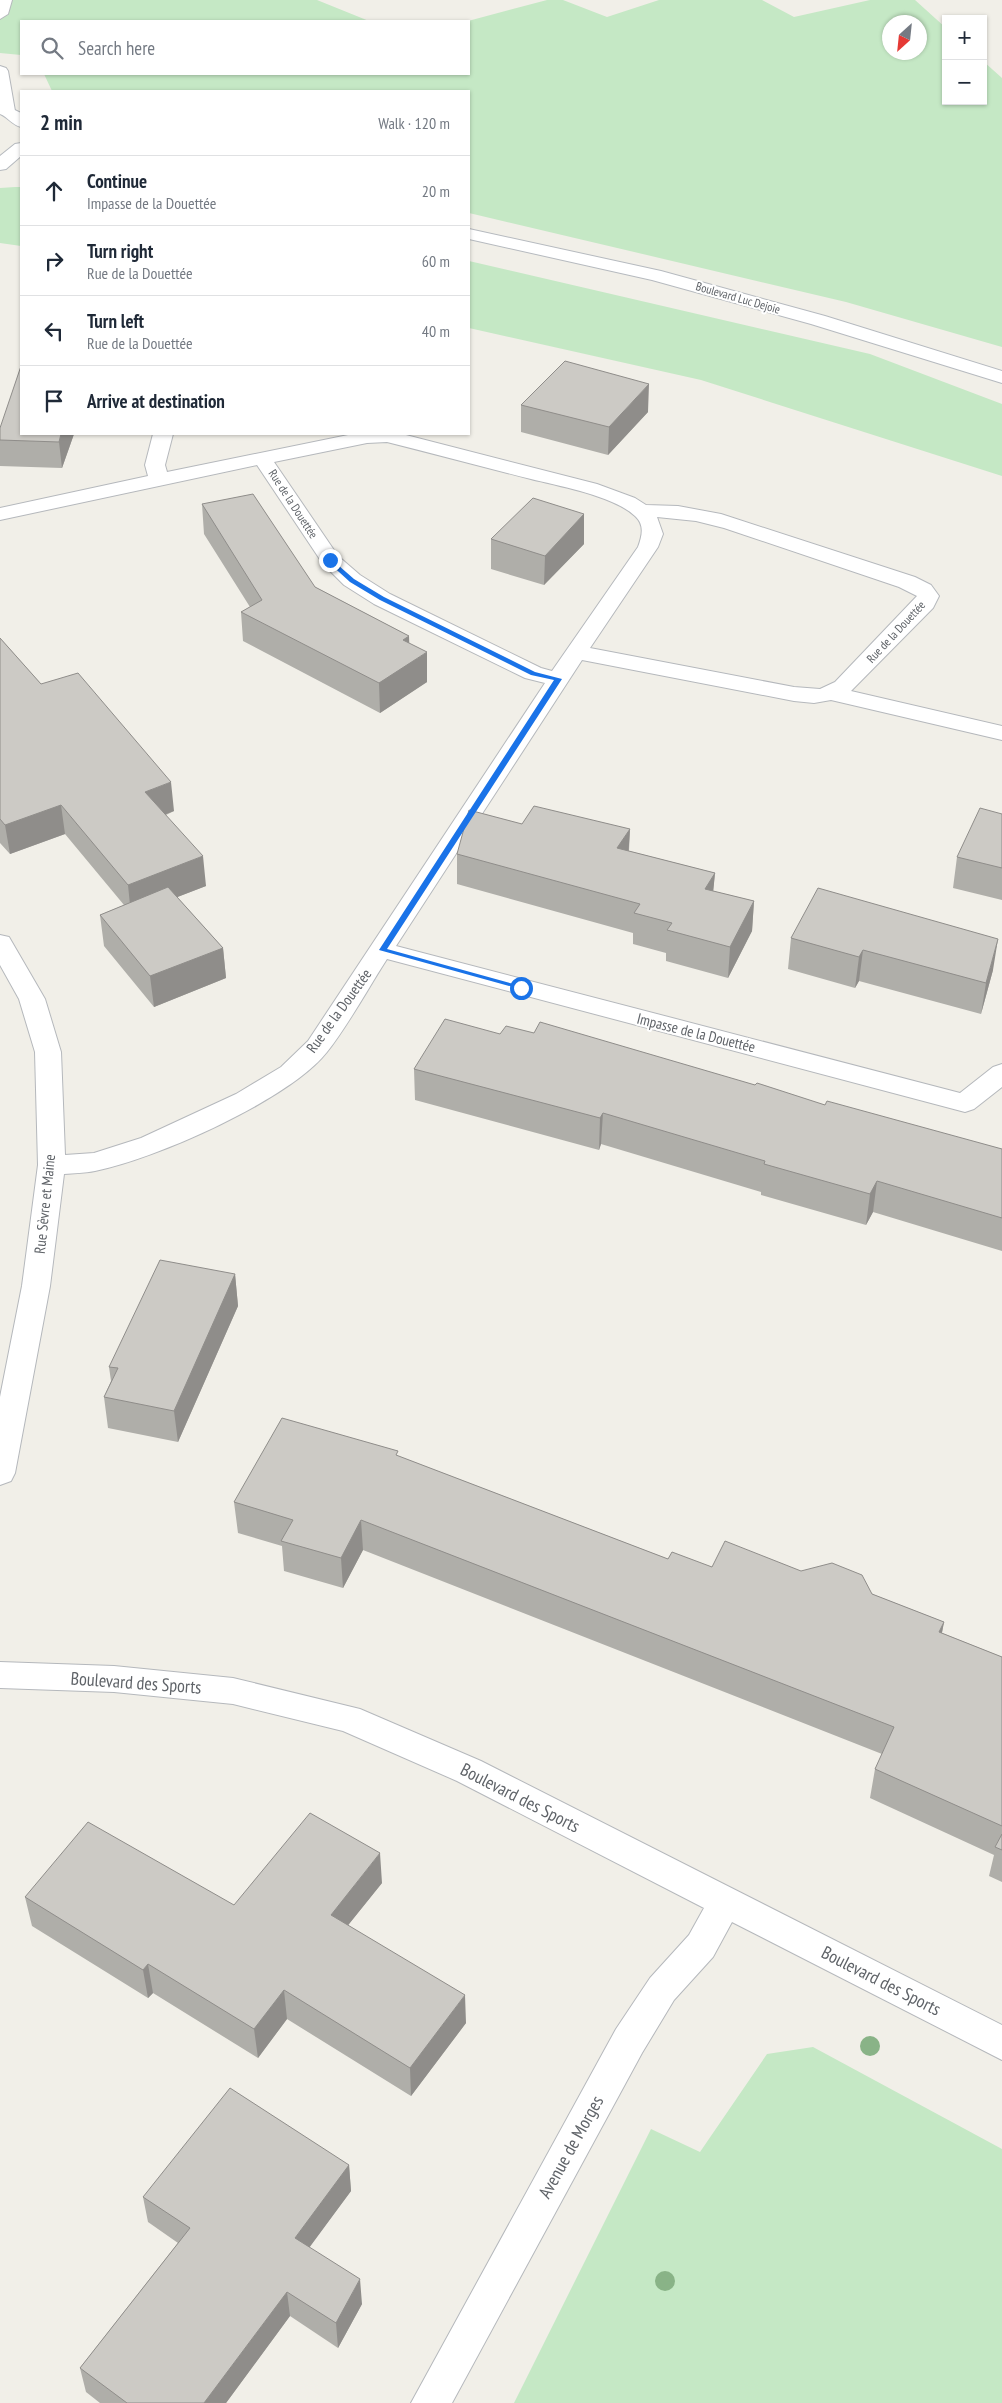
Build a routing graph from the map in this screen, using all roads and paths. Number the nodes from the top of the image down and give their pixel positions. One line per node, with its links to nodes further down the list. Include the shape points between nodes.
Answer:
1 (4, 0): 2 (street)
2 (0, 14)
3 (0, 71): 4 (street)
4 (4, 110): 5 (street)
5 (20, 121)
6 (20, 149): 7 (street)
7 (1, 164): 8 (street)
8 (20, 166)
9 (470, 234): 10 (street, Boulevard Luc Dejoie, via 655,274)
10 (1002, 377)
11 (163, 435): 14 (street, via 155,465)
12 (366, 436): 13 (street, Rue de la Douettée); 15 (street, Rue de la Douettée, via 405,439 580,486 628,502)
13 (262, 458): 14 (street, Rue de la Douettée); 18 (street, Rue de la Douettée, via 330,560 352,580 382,599 533,673)
14 (159, 481): 16 (street, Rue de la Douettée)
15 (642, 511): 17 (street, Rue de la Douettée, via 650,521 652,534 648,547); 19 (street, Rue de la Douettée, via 678,511 718,519 908,582 923,590 928,596 925,603 844,687)
16 (0, 514)
17 (576, 652): 18 (street, Rue de la Douettée); 19 (street, via 794,694)
18 (558, 679): 22 (street, Rue de la Douettée)
19 (833, 694): 20 (street)
20 (1002, 733)
21 (0, 943): 24 (street, Rue Sèvre et Maine, via 32,999 48,1052)
22 (382, 950): 23 (street, Impasse de la Douettée, via 965,1103); 24 (street, Rue de la Douettée, via 318,1047 290,1073 245,1100 151,1145 94,1162)
23 (1002, 1073)
24 (52, 1165): 25 (street, Rue Sèvre et Maine, via 36,1286)
25 (0, 1473)
26 (0, 1675): 27 (street, Boulevard des Sports, via 114,1679 233,1691 348,1719 469,1771)
27 (725, 1902): 28 (street, Boulevard des Sports); 29 (street, Avenue de Morges, via 701,1946 662,1989 629,2041)
28 (1002, 2043)
29 (431, 2403)

